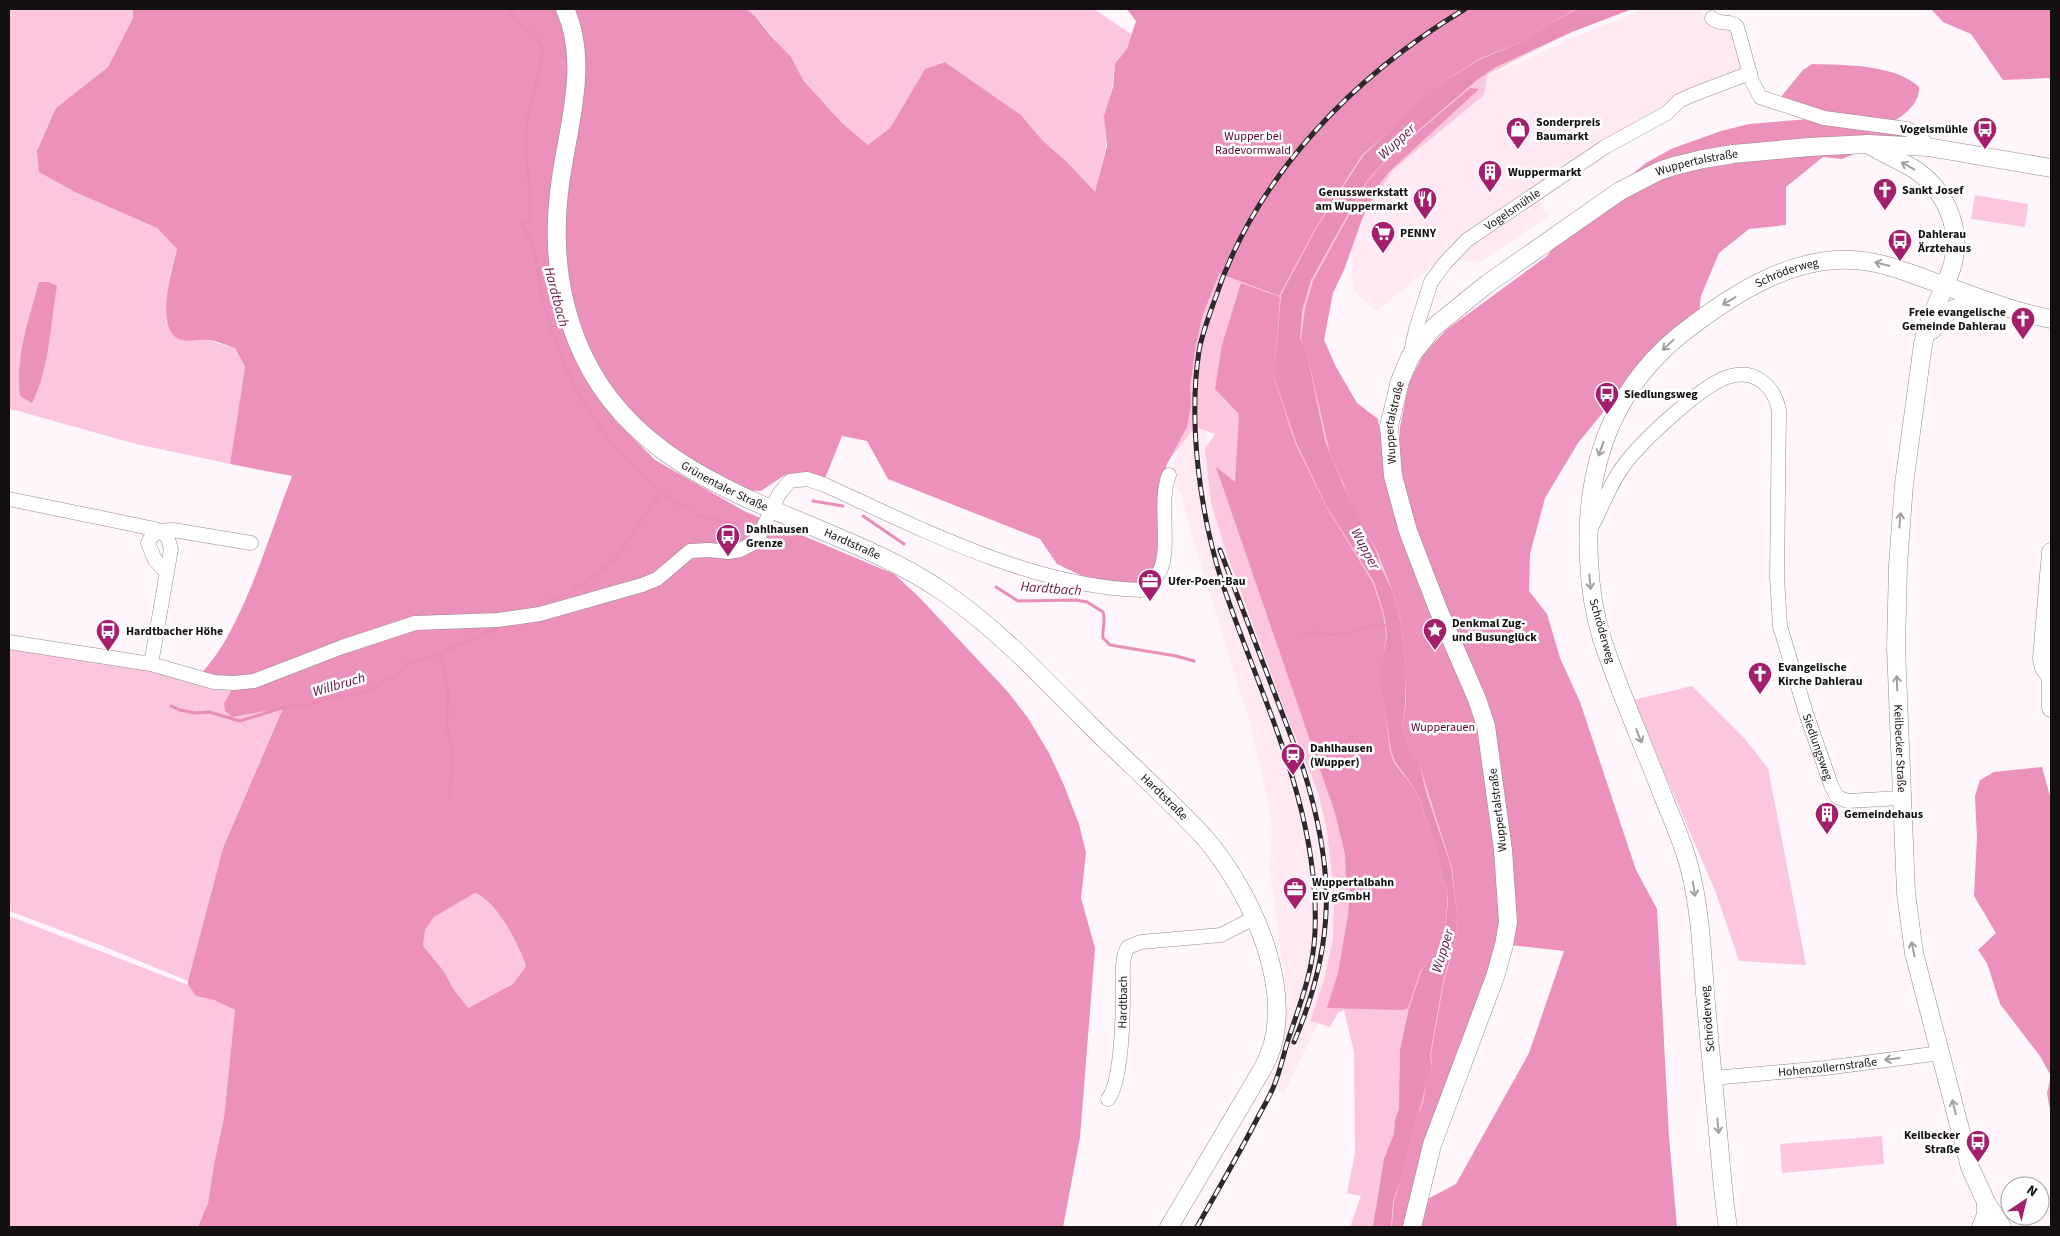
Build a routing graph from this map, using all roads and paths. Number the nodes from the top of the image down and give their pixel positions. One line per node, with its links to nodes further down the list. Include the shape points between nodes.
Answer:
1 (564, 9): 14 (main road, Grünentaler Straße, via 574,38 576,73 560,187 556,244 562,293 577,342 591,371 614,405 651,443 698,474)
2 (1712, 18): 3 (street, via 1737,27)
3 (1750, 73): 5 (street, via 1760,97 1769,101 1824,118 1906,129 1922,136); 11 (street, Vogelsmühle, via 1680,101 1667,113 1605,148 1467,240 1432,282)
4 (1868, 144): 5 (main road, Wuppertalstraße); 7 (main road, Keilbecker Straße, one-way to 4, via 1956,252 1955,231 1946,205 1925,177); 11 (main road, Wuppertalstraße, via 1733,154 1658,171 1620,191 1486,284 1434,327)
5 (1928, 147): 6 (main road, Wuppertalstraße)
6 (2051, 168)
7 (1945, 285): 8 (main road, Schröderweg); 10 (main road, Keilbecker Straße); 16 (main road, Schröderweg, one-way to 16, via 1879,263 1830,260 1772,276 1702,318 1651,362 1617,410 1595,468)
8 (1998, 305): 9 (main road); 10 (main road, Keilbecker Straße, via 1966,304 1949,310)
9 (2051, 319)
10 (1923, 344): 24 (main road, Keilbecker Straße, one-way to 10, via 1896,648 1900,526)
11 (1410, 357): 31 (main road, Wuppertalstraße, via 1400,381 1389,426 1393,476 1408,531 1486,726 1503,850 1508,922 1495,977 1432,1145)
12 (1169, 475): 14 (street, Grünentaler Straße, via 1163,494 1164,558 1157,576 1141,590 1097,585 1016,566 815,481 801,479 790,482 782,489)
13 (9, 499): 15 (street)
14 (772, 508): 21 (street, via 758,538 743,549 690,551 656,579 560,610 498,620 415,623 245,682 214,682); 25 (main road, Hardtstraße, via 908,570 987,626 1204,836 1233,875)
15 (160, 531): 17 (street, via 173,530); 19 (street, via 167,536 170,545); 19 (street, via 148,543 155,560)
16 (1588, 533): 24 (street, Siedlungsweg, via 1616,477 1642,444 1665,423 1719,380 1742,375 1763,381 1774,394 1779,412 1779,620 1802,699 1837,797 1848,801); 27 (main road, Schröderweg, one-way to 27, via 1594,613 1682,844 1693,882)
17 (251, 543)
18 (2051, 552): 22 (main road, via 2042,658)
19 (166, 572): 21 (street)
20 (9, 642): 21 (street)
21 (151, 664)
22 (2051, 677): 23 (main road)
23 (2051, 708)
24 (1901, 798): 26 (main road, Keilbecker Straße, one-way to 24, via 1911,936)
25 (1256, 917): 28 (street, Hardtbach, via 1221,935 1141,942 1128,947 1124,958 1123,1019 1116,1081); 30 (main road, Hardtstraße, via 1273,978 1276,1025 1273,1046 1264,1068)
26 (1940, 1053): 27 (street, Hohenzollernstraße, one-way to 27); 29 (main road, Keilbecker Straße, one-way to 26, via 1970,1167)
27 (1713, 1078): 32 (main road, Schröderweg, one-way to 32)
28 (1108, 1099)
29 (1986, 1202): 33 (main road, via 1986,1215); 34 (main road, Keilbecker Straße)
30 (1169, 1227)
31 (1412, 1227)
32 (1728, 1227)
33 (1981, 1227)
34 (2002, 1227)

